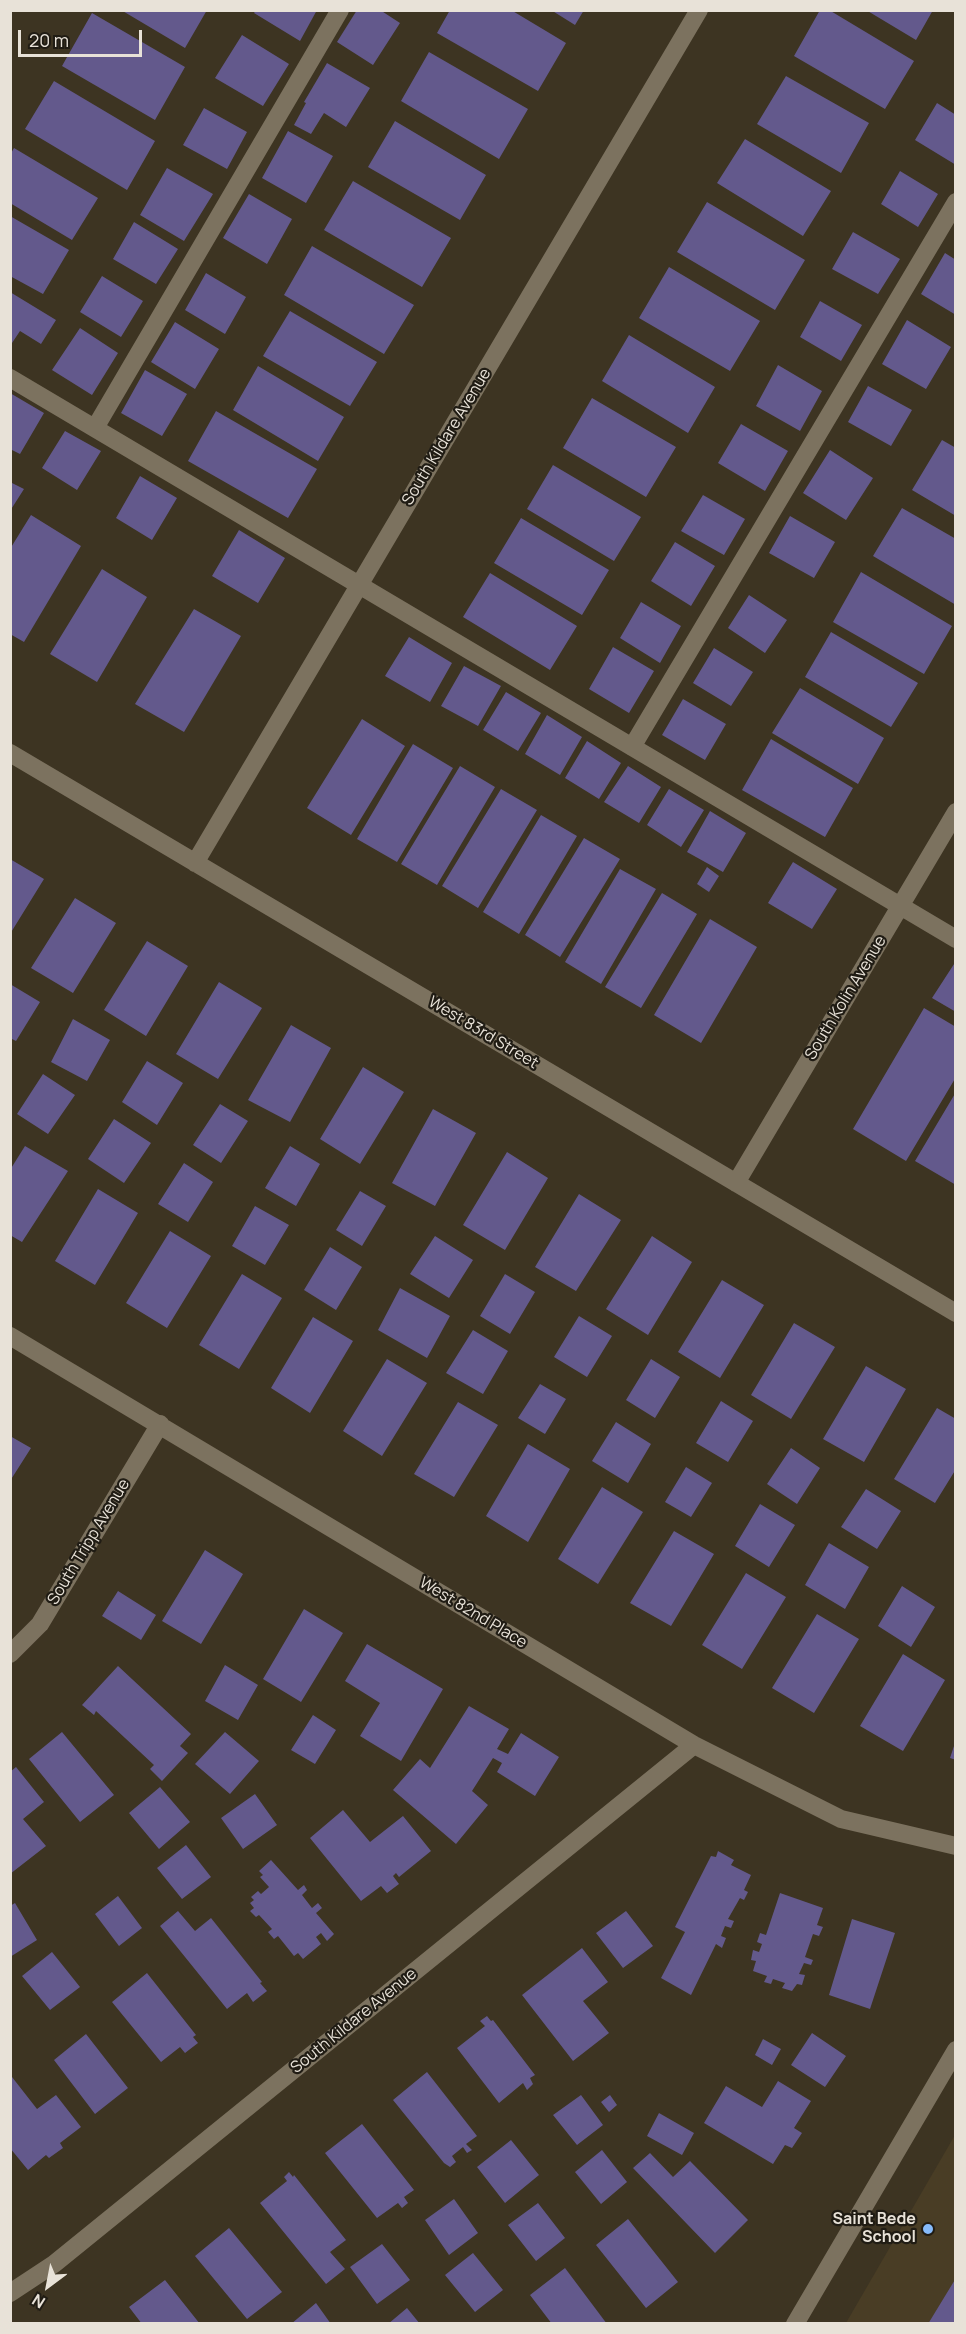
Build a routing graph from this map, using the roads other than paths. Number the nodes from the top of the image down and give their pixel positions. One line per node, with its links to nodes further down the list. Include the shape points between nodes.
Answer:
1 (340, 10): 5 (street)
2 (699, 10): 6 (street, South Kildare Avenue)
3 (956, 202): 7 (street)
4 (10, 378): 5 (street)
5 (95, 428): 6 (street)
6 (360, 585): 7 (street); 10 (street, South Kildare Avenue)
7 (632, 747): 11 (street)
8 (10, 753): 10 (street, West 83rd Street)
9 (956, 812): 11 (street, South Kolin Avenue)
10 (195, 863): 13 (street, West 83rd Street)
11 (900, 907): 12 (street); 13 (street, South Kolin Avenue)
12 (956, 939)
13 (736, 1183): 14 (street, West 83rd Street)
14 (956, 1313)
15 (10, 1336): 16 (street, West 82nd Place)
16 (160, 1424): 17 (street, South Tripp Avenue, via 40,1624); 18 (street, West 82nd Place)
17 (10, 1654)
18 (694, 1745): 19 (street, West 82nd Place, via 841,1819); 21 (street, South Kildare Avenue, via 54,2264)
19 (956, 1846)
20 (956, 2050): 22 (street)
21 (10, 2292)
22 (795, 2324)

